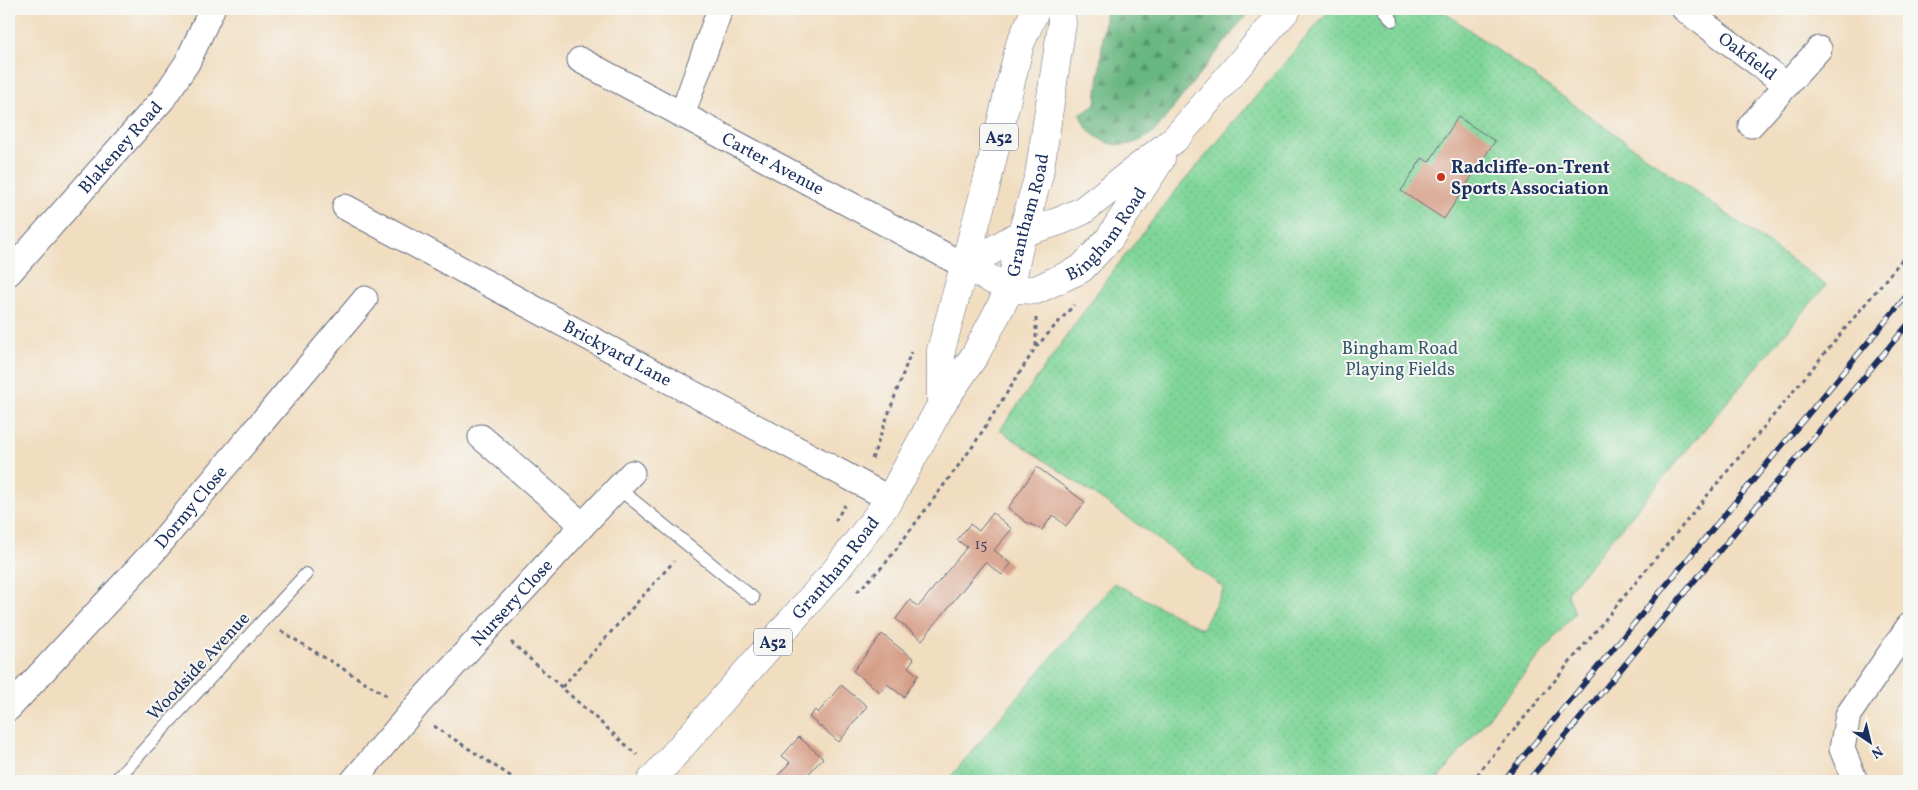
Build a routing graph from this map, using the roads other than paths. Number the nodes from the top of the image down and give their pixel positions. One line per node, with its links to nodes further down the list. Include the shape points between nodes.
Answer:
1 (212, 9): 18 (street, Blakeney Road, via 187,63 162,100)
2 (720, 9): 12 (street)
3 (1036, 9): 17 (main road, Grantham Road / A52, via 1020,44)
4 (1061, 9): 16 (main road, Grantham Road / A52, via 1062,24 1044,153)
5 (1288, 9): 14 (main road, Bingham Road)
6 (1383, 9): 8 (lane)
7 (1684, 9): 11 (street, Oakfield)
8 (1392, 20)
9 (1819, 49): 11 (street, Oakfield)
10 (580, 60): 12 (street, Carter Avenue)
11 (1787, 85): 13 (street, Oakfield)
12 (682, 115): 17 (street, Carter Avenue)
13 (1751, 125)
14 (1175, 139): 16 (main road, Bingham Road, via 1082,211); 19 (main road, Bingham Road, via 1109,239 1081,269 1036,290)
15 (346, 207): 24 (street, Brickyard Lane)
16 (1022, 233): 17 (main road, Bingham Road); 19 (main road, Grantham Road / A52)
17 (965, 266): 19 (main road); 21 (main road, Grantham Road / A52, via 941,350)
18 (9, 273)
19 (1010, 289): 21 (main road, Grantham Road / A52, via 975,355)
20 (365, 299): 29 (street, Dormy Close, via 152,552)
21 (941, 405): 24 (main road, Grantham Road / A52)
22 (481, 437): 25 (street)
23 (625, 480): 25 (street, Nursery Close); 27 (lane, via 688,545)
24 (890, 499): 30 (main road, Grantham Road / A52, via 836,570)
25 (583, 525): 32 (street, Nursery Close, via 412,711)
26 (306, 574): 31 (lane, Woodside Avenue)
27 (753, 598)
28 (1909, 626): 33 (street, via 1848,715 1842,749)
29 (9, 708)
30 (655, 777)
31 (115, 781)
32 (353, 781)
33 (1855, 781)

